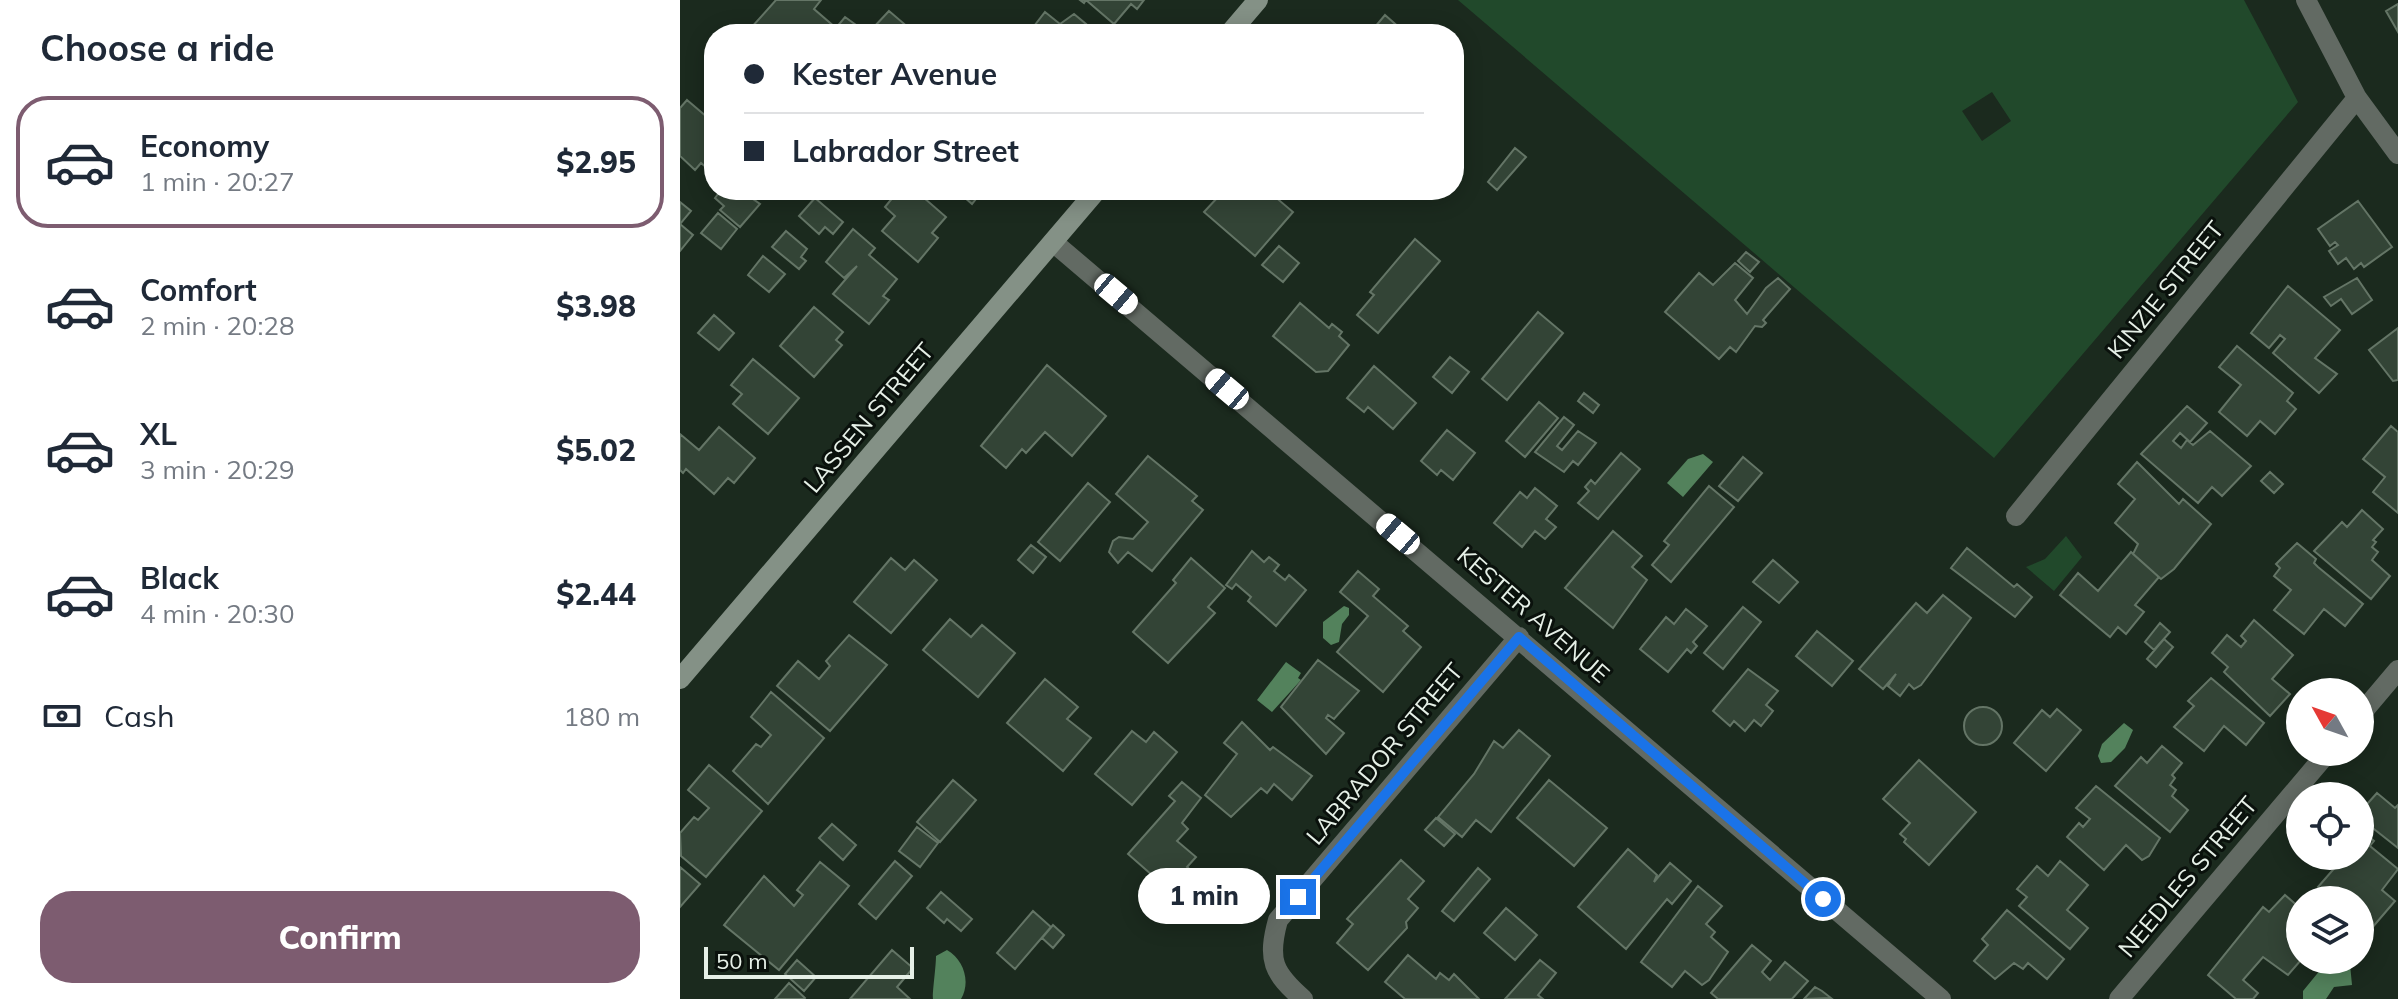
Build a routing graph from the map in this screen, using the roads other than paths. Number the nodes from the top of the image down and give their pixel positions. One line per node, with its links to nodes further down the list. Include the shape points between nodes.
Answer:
1 (1258, 0): 3 (main road)
2 (2306, 0): 4 (street)
3 (1238, 24)
4 (2357, 98): 5 (street); 8 (street, KINZIE STREET)
5 (2398, 154)
6 (1089, 200): 7 (main road, LASSEN STREET)
7 (1053, 242): 9 (street, KESTER AVENUE); 11 (main road, LASSEN STREET)
8 (2016, 516)
9 (1519, 637): 14 (street, LABRADOR STREET, via 1278,920 1270,947 1279,978); 15 (street, KESTER AVENUE)
10 (2398, 670): 12 (street)
11 (680, 679)
12 (2374, 698)
13 (2316, 766): 16 (street, NEEDLES STREET)
14 (1303, 999)
15 (1941, 999)
16 (2119, 999)

